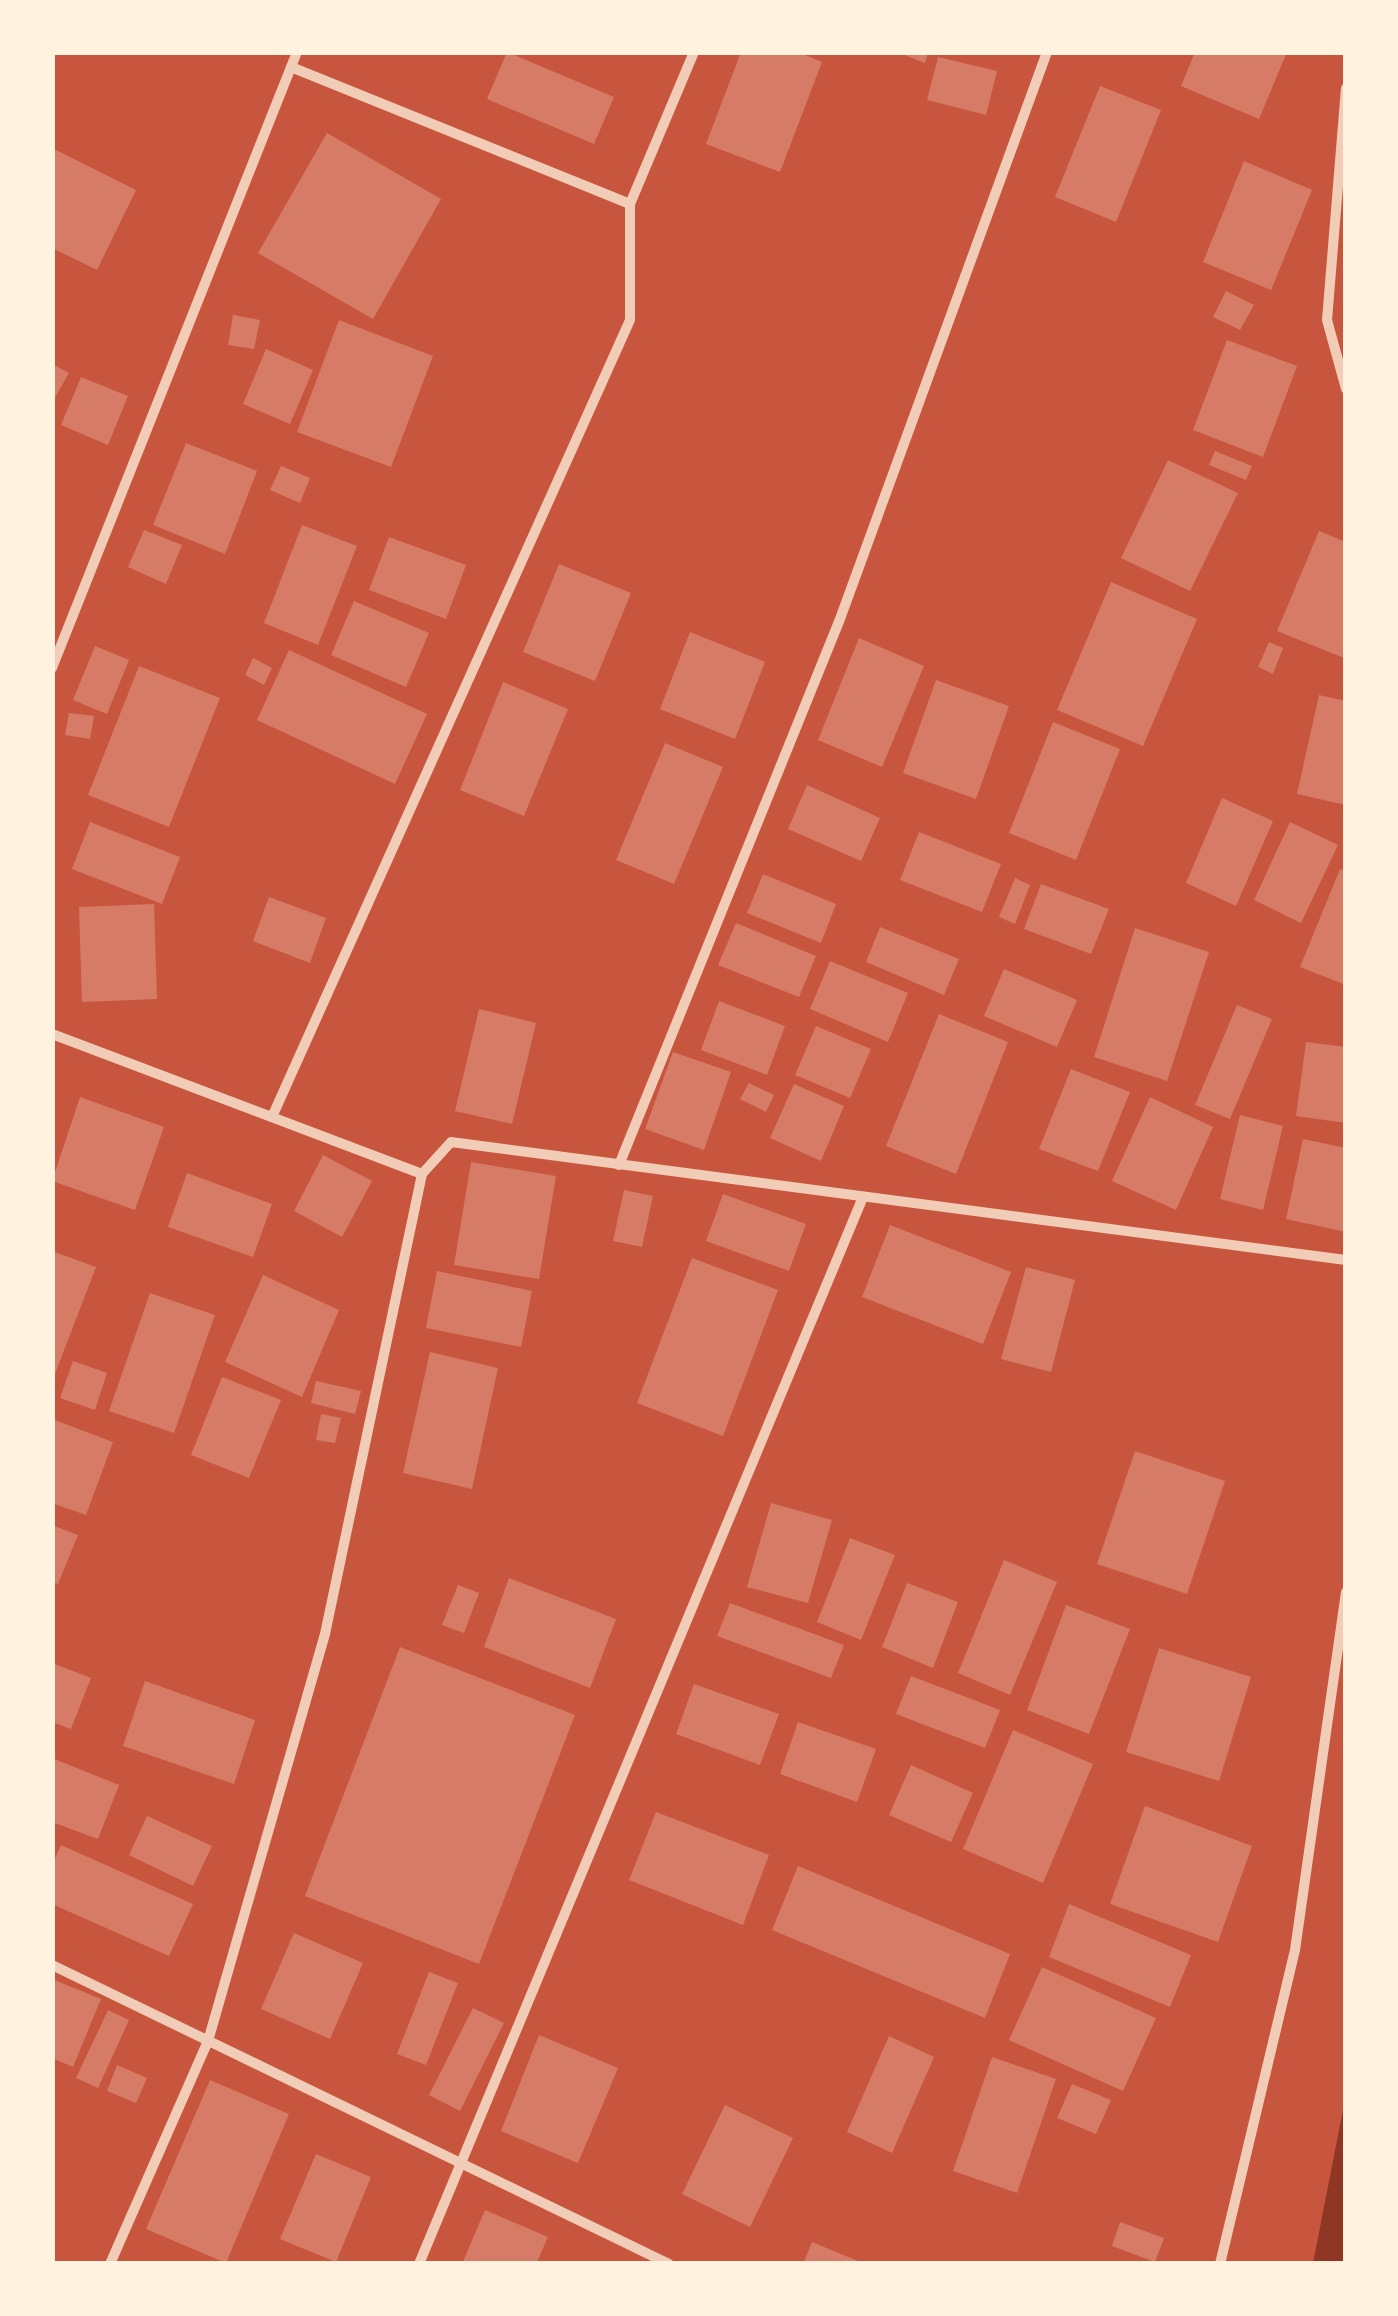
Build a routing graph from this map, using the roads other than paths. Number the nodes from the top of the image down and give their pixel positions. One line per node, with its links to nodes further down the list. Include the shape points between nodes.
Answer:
1 (297, 52): 4 (street)
2 (694, 52): 6 (street)
3 (1047, 52): 11 (street, via 840,619)
4 (291, 67): 6 (street); 8 (street)
5 (1346, 88): 7 (street, via 1327,320)
6 (630, 204): 10 (street, via 630,320)
7 (1346, 389)
8 (52, 668)
9 (52, 1034): 10 (street)
10 (272, 1117): 12 (street)
11 (619, 1164): 12 (street, via 452,1142); 13 (street)
12 (422, 1174): 17 (street, via 324,1634)
13 (863, 1197): 14 (street); 18 (street)
14 (1346, 1260)
15 (1346, 1592): 22 (street, via 1295,1950)
16 (52, 1965): 17 (street)
17 (208, 2040): 18 (street); 19 (street)
18 (461, 2163): 20 (street); 21 (street)
19 (110, 2264)
20 (419, 2264)
21 (669, 2264)
22 (1220, 2264)

